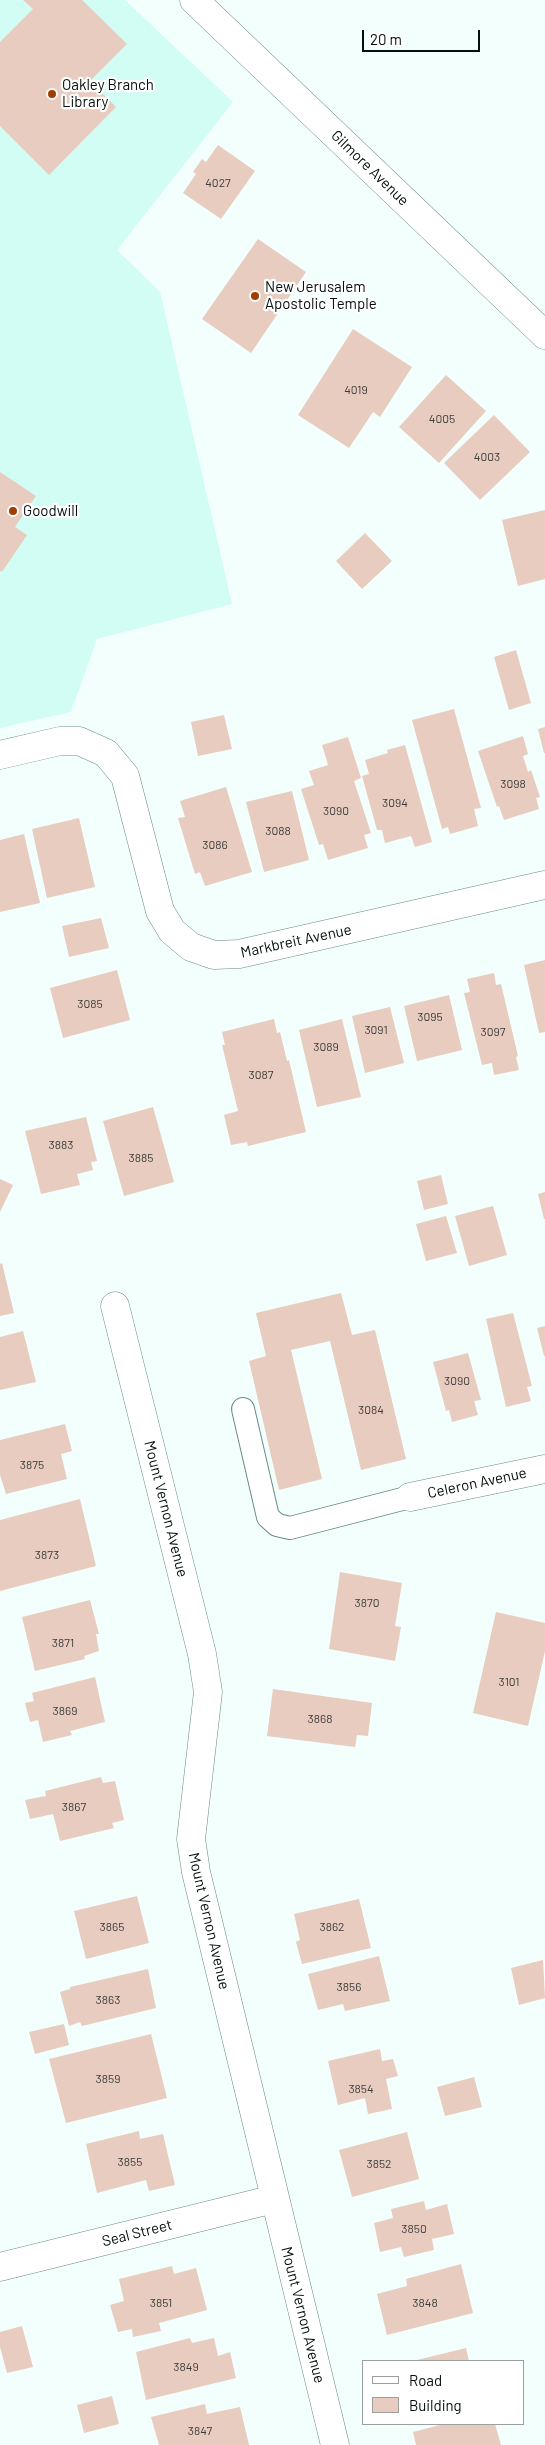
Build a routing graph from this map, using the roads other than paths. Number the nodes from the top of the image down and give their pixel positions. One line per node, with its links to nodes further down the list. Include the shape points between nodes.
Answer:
1 (194, 0): 2 (street, Gilmore Avenue)
2 (545, 335)
3 (0, 755): 4 (street, Markbreit Avenue, via 60,741 80,741 106,753 125,776 160,911 172,931 191,947 214,955 238,954)
4 (545, 885)
5 (115, 1306): 9 (street, Mount Vernon Avenue, via 202,1654 208,1692 191,1839 196,1872)
6 (243, 1408): 8 (lane, via 268,1517 277,1525 290,1528)
7 (545, 1468): 8 (street, Celeron Avenue)
8 (410, 1497)
9 (274, 2198): 10 (street, Seal Street); 11 (street, Mount Vernon Avenue)
10 (0, 2267)
11 (335, 2445)

